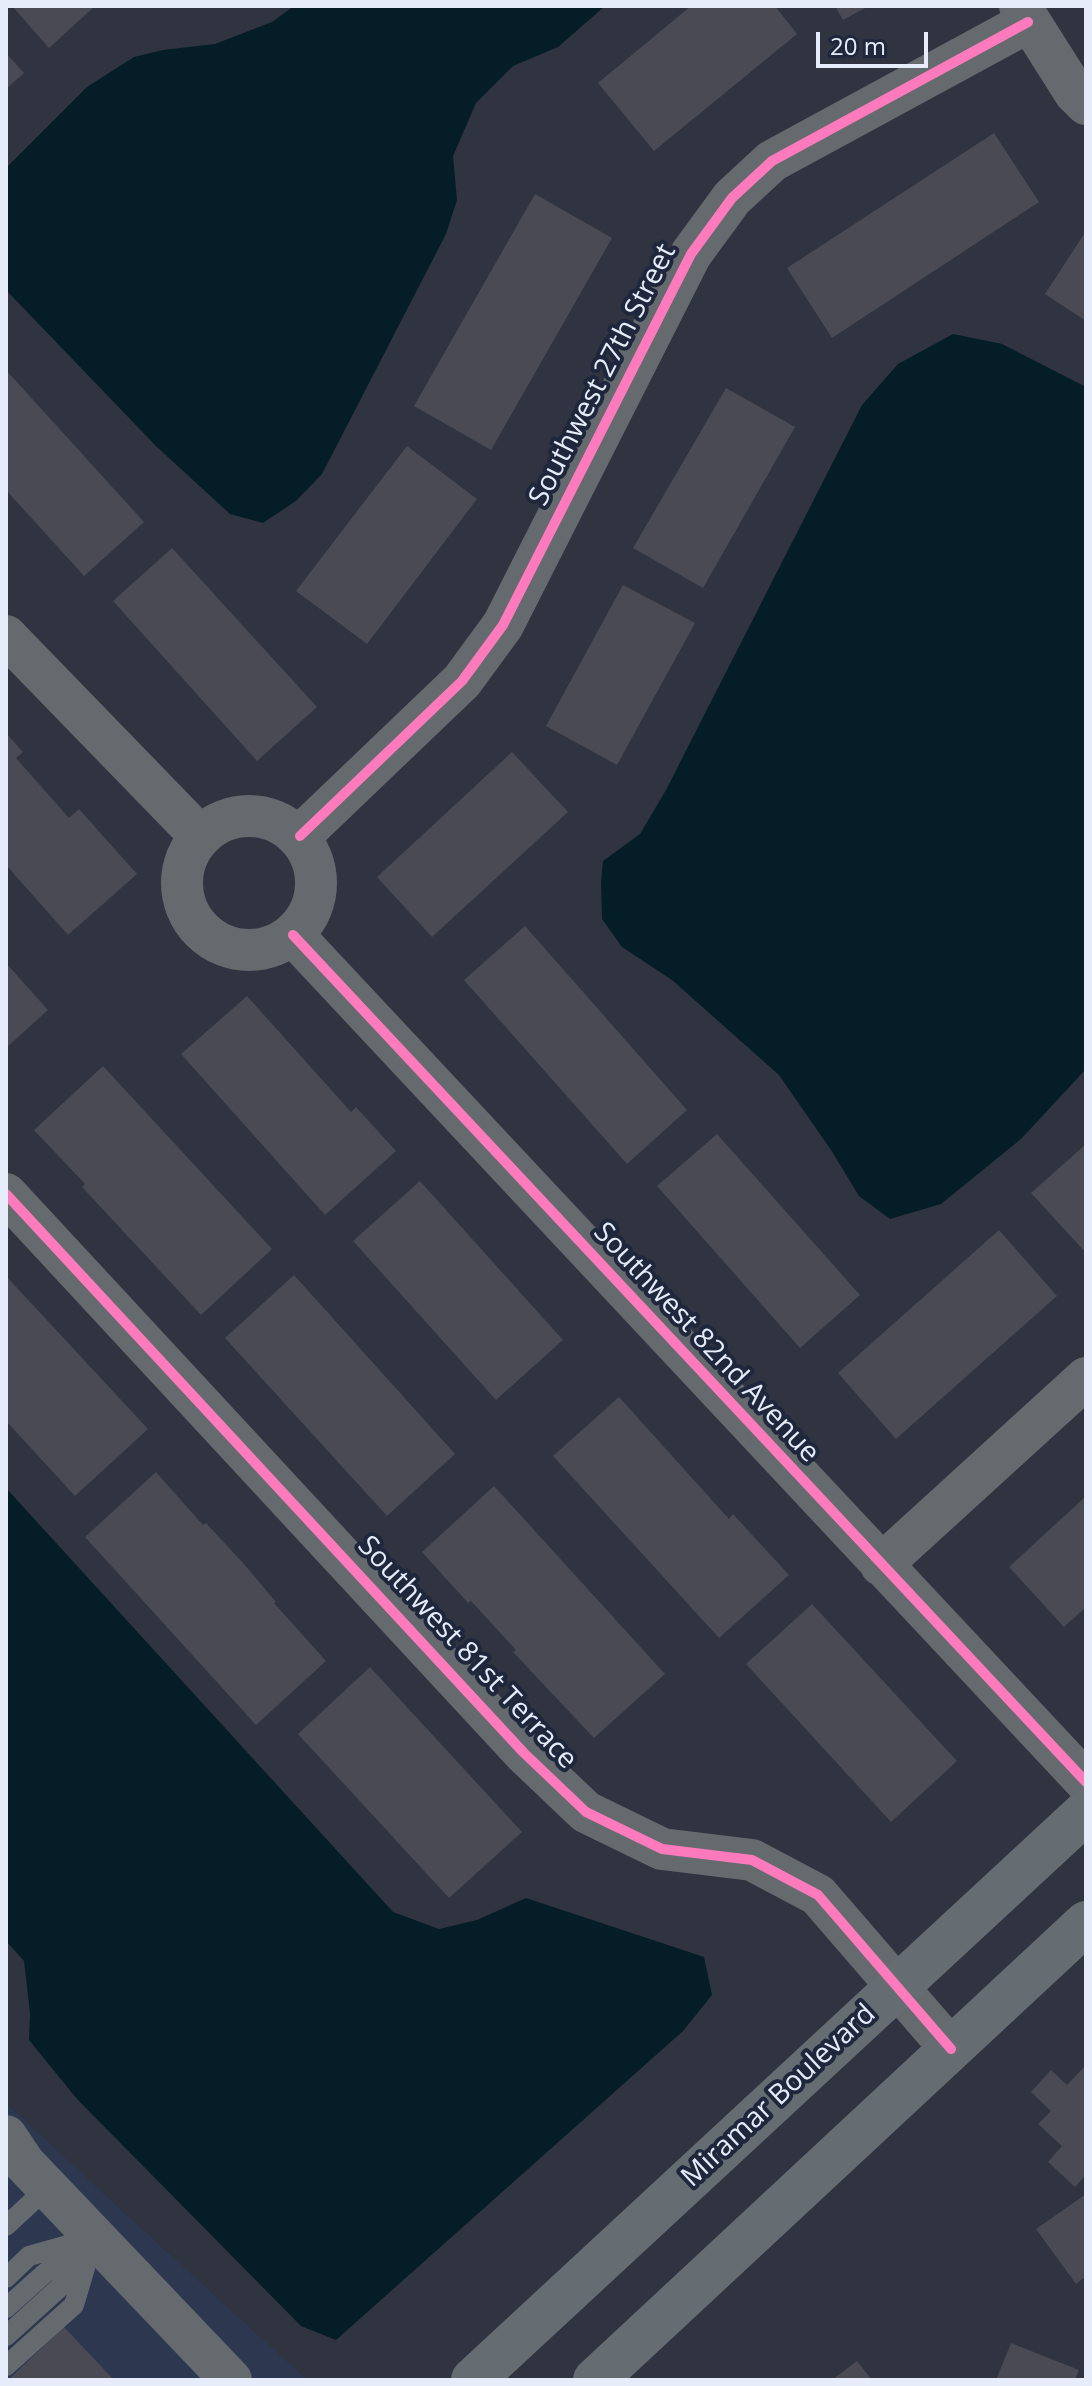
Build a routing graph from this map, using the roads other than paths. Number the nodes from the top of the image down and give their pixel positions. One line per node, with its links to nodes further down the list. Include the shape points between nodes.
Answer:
1 (1024, 14): 2 (street); 5 (street, Southwest 27th Street, via 772,161 732,198 691,254 503,625 462,681)
2 (1086, 104)
3 (6, 636): 4 (street)
4 (200, 836): 5 (street, via 239,815 261,815); 6 (street, via 181,877 183,900 208,937 251,951)
5 (300, 836): 6 (street, via 317,875 307,918)
6 (293, 935): 9 (street, Southwest 82nd Avenue)
7 (6, 1194): 13 (street, Southwest 81st Terrace, via 524,1753 586,1812 662,1849 752,1860 818,1895)
8 (1086, 1378): 9 (street)
9 (881, 1565): 10 (street, Southwest 82nd Avenue)
10 (1086, 1782)
11 (1086, 1812): 13 (street, Miramar Boulevard)
12 (1086, 1923): 14 (street)
13 (897, 1987): 14 (street, Southwest 81st Terrace); 24 (street, Miramar Boulevard)
14 (951, 2049): 25 (street)
15 (6, 2136): 16 (street)
16 (47, 2188): 17 (lane); 18 (street)
17 (6, 2226)
18 (94, 2238): 19 (lane, via 29,2256); 20 (lane); 21 (lane, via 59,2288); 22 (lane, via 74,2305); 23 (street)
19 (6, 2278)
20 (6, 2308)
21 (6, 2336)
22 (6, 2366)
23 (231, 2380)
24 (473, 2380)
25 (595, 2380)

